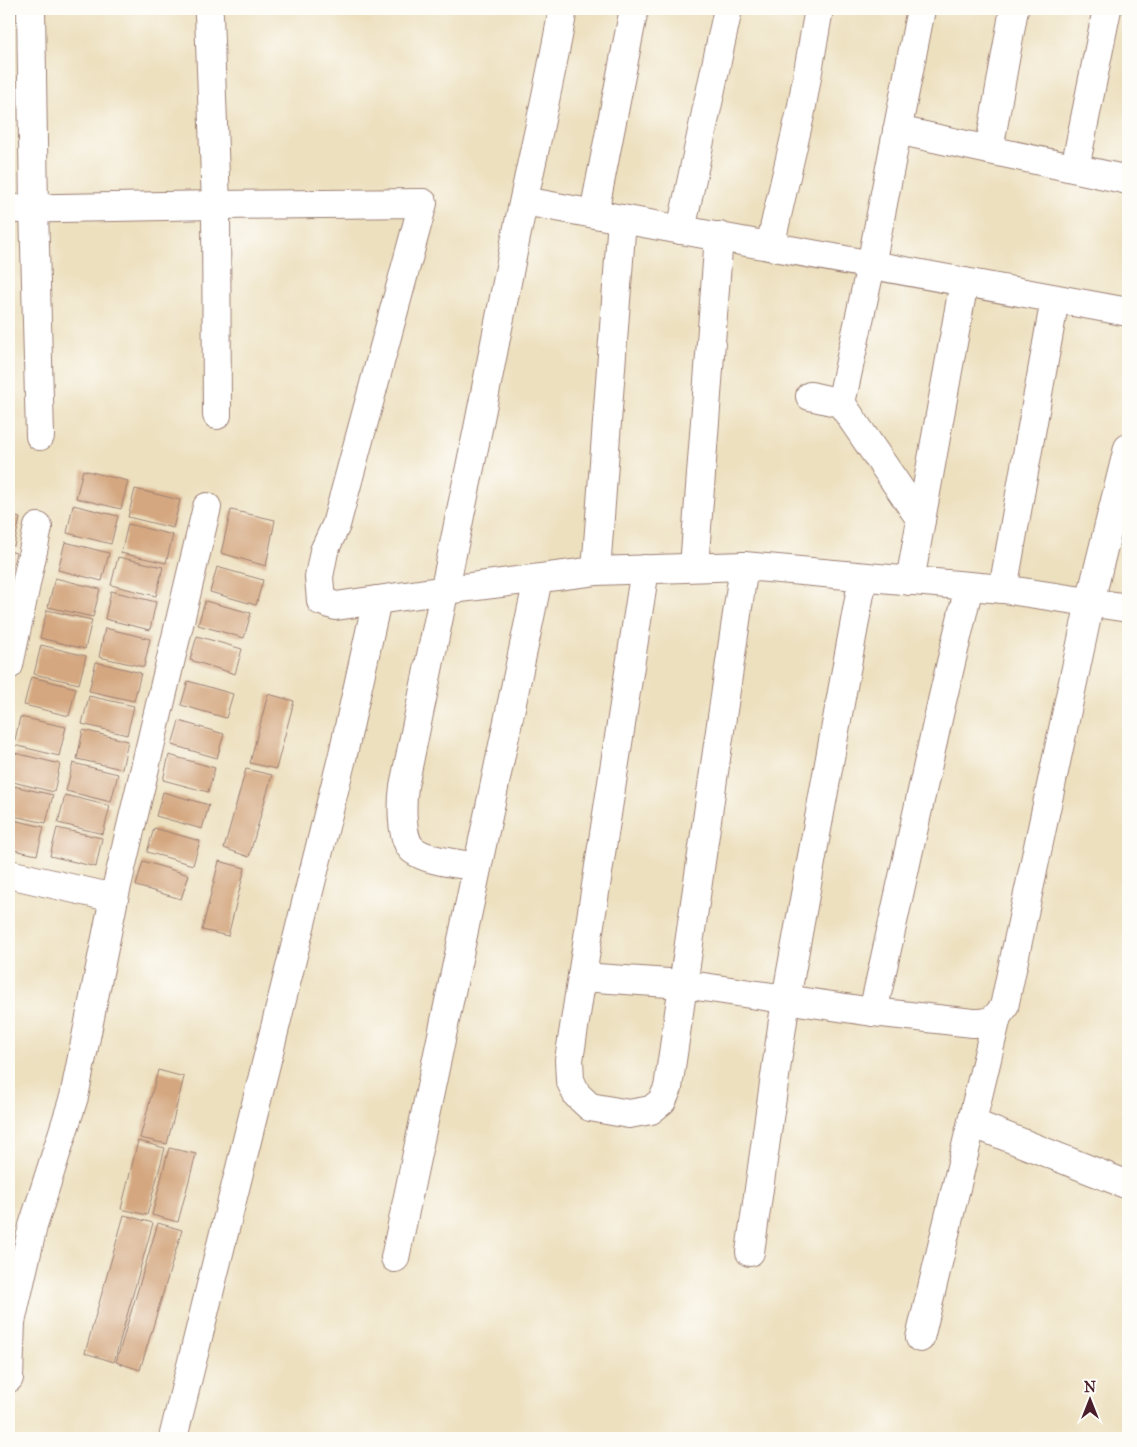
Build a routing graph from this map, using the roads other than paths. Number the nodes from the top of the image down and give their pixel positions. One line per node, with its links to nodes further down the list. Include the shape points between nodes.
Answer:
1 (31, 9): 16 (street)
2 (563, 9): 14 (street)
3 (634, 9): 17 (street)
4 (728, 9): 19 (street)
5 (819, 9): 21 (street, via 801,111)
6 (921, 9): 10 (street)
7 (1014, 9): 11 (street)
8 (1107, 9): 12 (street)
9 (209, 15): 15 (street)
10 (897, 130): 11 (street); 22 (street)
11 (989, 150): 12 (street)
12 (1075, 168): 13 (street)
13 (1128, 180)
14 (524, 201): 17 (street); 43 (street)
15 (216, 204): 16 (street); 28 (street); 44 (street, via 423,203 339,516 324,551 319,577 322,601 336,606)
16 (21, 209): 29 (street)
17 (594, 214): 18 (street)
18 (622, 219): 19 (street); 37 (street)
19 (681, 230): 20 (street)
20 (719, 236): 21 (street); 35 (street)
21 (770, 246): 22 (street)
22 (871, 265): 23 (street); 27 (street)
23 (964, 282): 24 (street); 32 (street)
24 (1055, 299): 25 (street); 42 (street)
25 (1128, 312)
26 (810, 396): 27 (street)
27 (841, 404): 32 (street)
28 (217, 415)
29 (40, 436)
30 (1128, 448): 45 (street)
31 (207, 507): 50 (street)
32 (921, 520): 40 (street)
33 (38, 527): 47 (street)
34 (744, 566): 35 (street); 38 (street); 52 (street)
35 (694, 568): 36 (street)
36 (645, 569): 37 (street); 51 (street)
37 (596, 571): 39 (street)
38 (863, 577): 40 (street); 53 (street)
39 (538, 578): 43 (street); 48 (street)
40 (910, 581): 41 (street)
41 (969, 586): 42 (street); 54 (street)
42 (1003, 589): 45 (street)
43 (446, 590): 44 (street); 48 (street, via 404,786 402,809 406,836 412,849 429,858)
44 (377, 600): 63 (street, via 343,754)
45 (1090, 602): 46 (street); 55 (street, via 1004,1007)
46 (1128, 608)
47 (9, 665)
48 (478, 866): 59 (street)
49 (9, 874): 50 (street)
50 (114, 898): 60 (street, via 74,1097 33,1226)
51 (582, 977): 52 (street); 52 (street, via 569,1060 570,1080 577,1095 590,1107 629,1114 651,1110 662,1101 668,1088)
52 (683, 984): 53 (street)
53 (786, 999): 54 (street); 58 (street)
54 (873, 1012): 55 (street, via 973,1023 986,1023)
55 (997, 1017): 56 (street)
56 (972, 1123): 57 (street); 61 (street)
57 (1128, 1185)
58 (750, 1252)
59 (395, 1258)
60 (10, 1321): 62 (street)
61 (920, 1338)
62 (9, 1378)
63 (173, 1438)

